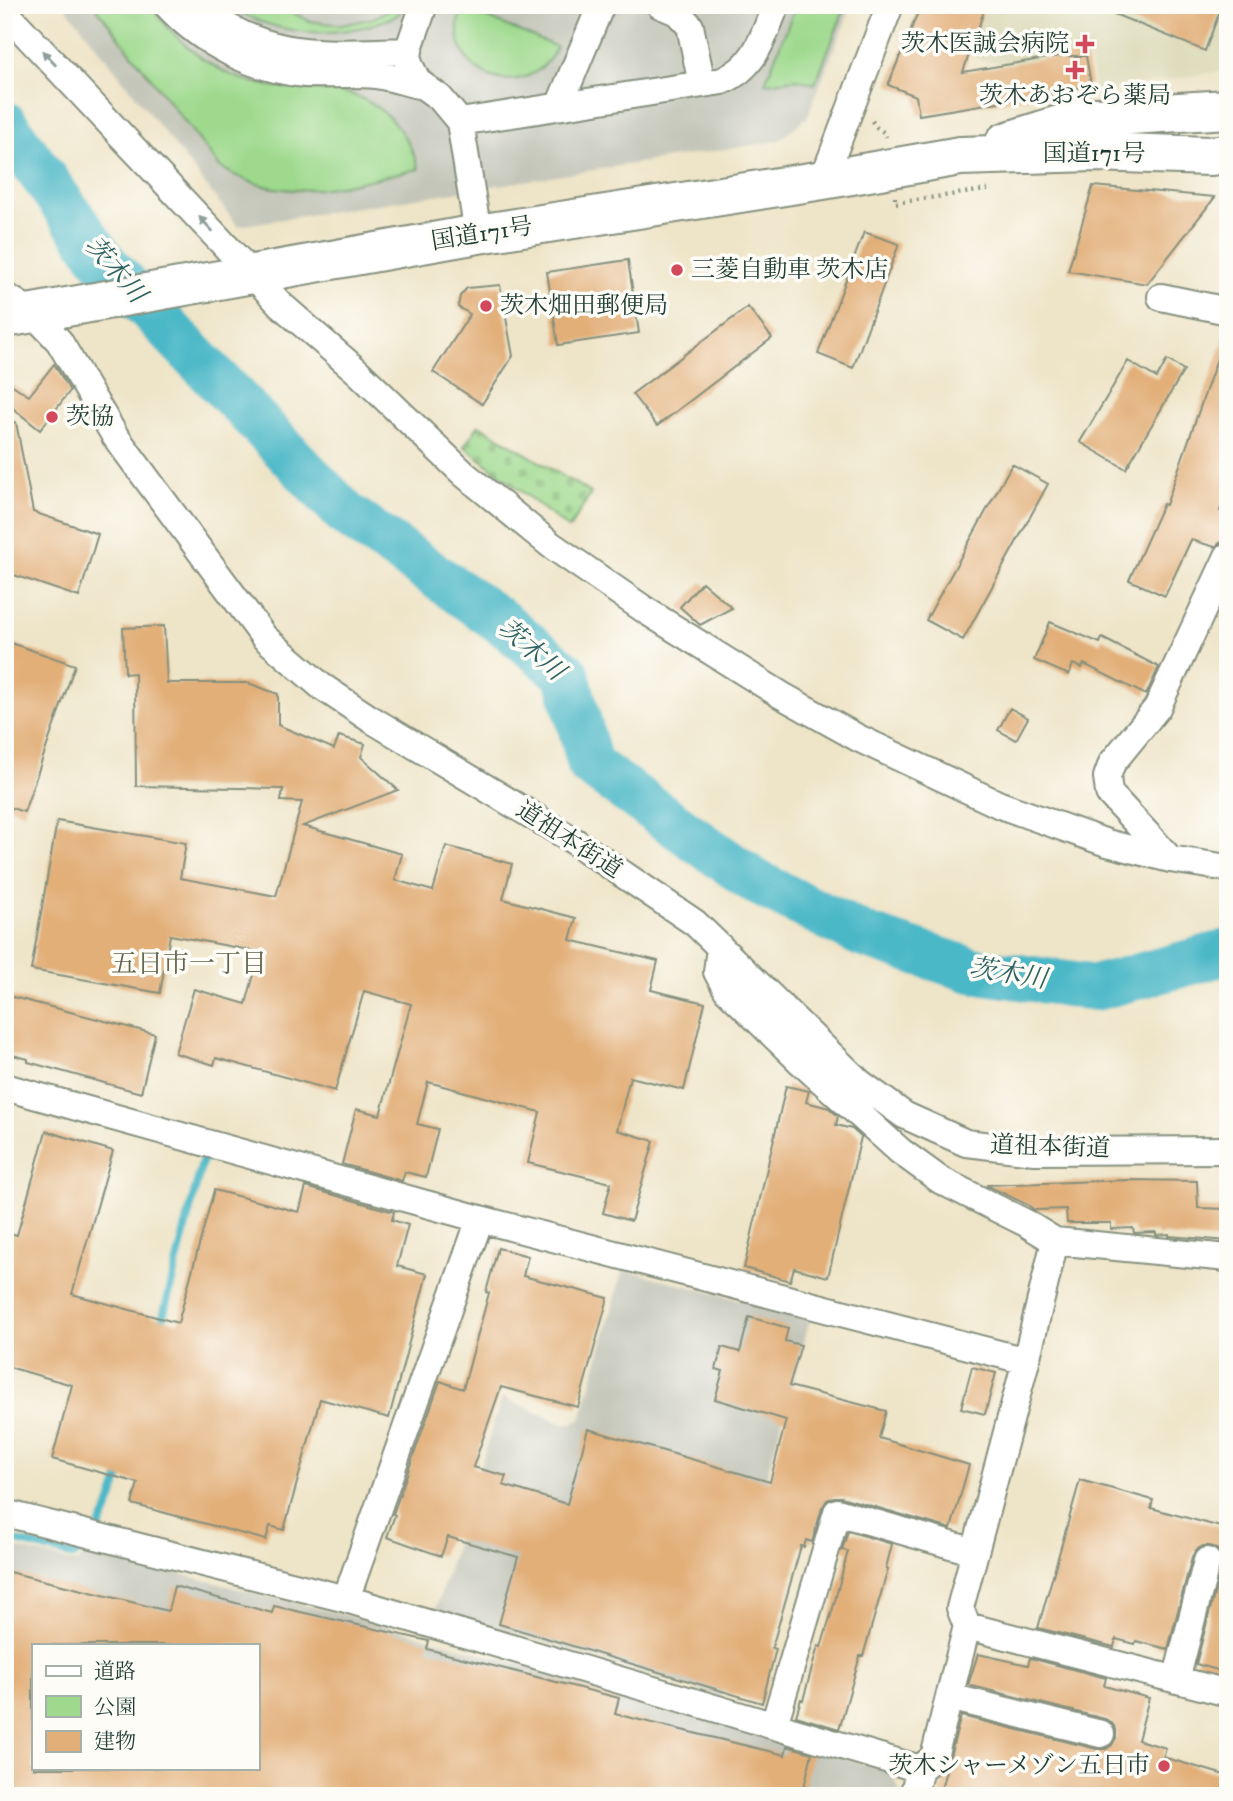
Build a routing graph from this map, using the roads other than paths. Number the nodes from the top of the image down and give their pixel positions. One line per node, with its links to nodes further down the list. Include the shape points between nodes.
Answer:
1 (167, 5): 11 (street, via 204,37 258,64 308,74 376,75)
2 (196, 5): 9 (street, via 233,31 284,49)
3 (424, 5): 9 (street)
4 (601, 5): 13 (street)
5 (660, 5): 10 (street, via 682,16 690,26)
6 (890, 5): 19 (street)
7 (771, 7): 10 (street, via 760,47 751,61 730,78)
8 (5, 12): 21 (street, one-way to 8)
9 (409, 51): 11 (street, via 410,69)
10 (702, 84): 13 (street)
11 (423, 86): 16 (street)
12 (1228, 90): 15 (highway)
13 (559, 106): 16 (street)
14 (1228, 109): 15 (highway, 国道171号)
15 (1081, 118): 18 (highway, 国道171号)
16 (460, 122): 20 (street)
17 (1228, 154): 18 (highway, 国道171号)
18 (960, 156): 19 (highway, 国道171号)
19 (823, 180): 20 (highway, 国道171号)
20 (478, 234): 21 (highway, 国道171号)
21 (251, 274): 23 (highway, 国道171号); 27 (street, via 464,474 551,545 648,612 858,738 988,800 1107,843)
22 (1161, 297): 24 (street)
23 (25, 309): 29 (street, 道祖本街道, via 60,341 116,436 280,652 369,718 568,837 695,923)
24 (1228, 311)
25 (1228, 556): 26 (street)
26 (1218, 606): 27 (street, via 1157,708 1112,763 1107,776 1109,793)
27 (1170, 859): 28 (street)
28 (1228, 868)
29 (720, 947): 31 (street, 道祖本街道, via 860,1083 904,1115 966,1143 1034,1151); 33 (street, via 717,972 727,990 864,1121 940,1180)
30 (5, 1087): 32 (street)
31 (1228, 1150)
32 (480, 1219): 35 (street); 39 (street)
33 (1055, 1241): 34 (street); 35 (street)
34 (1228, 1258)
35 (1026, 1362): 37 (street)
36 (5, 1513): 39 (street)
37 (975, 1552): 40 (street, via 960,1608); 44 (street, via 837,1512)
38 (1207, 1561): 41 (street)
39 (346, 1599): 44 (street)
40 (967, 1626): 41 (street); 43 (street)
41 (1175, 1680): 42 (street)
42 (1228, 1693)
43 (949, 1697): 45 (street); 46 (street, via 934,1757)
44 (774, 1725): 46 (street)
45 (1101, 1734)
46 (920, 1769): 47 (street)
47 (913, 1796)

